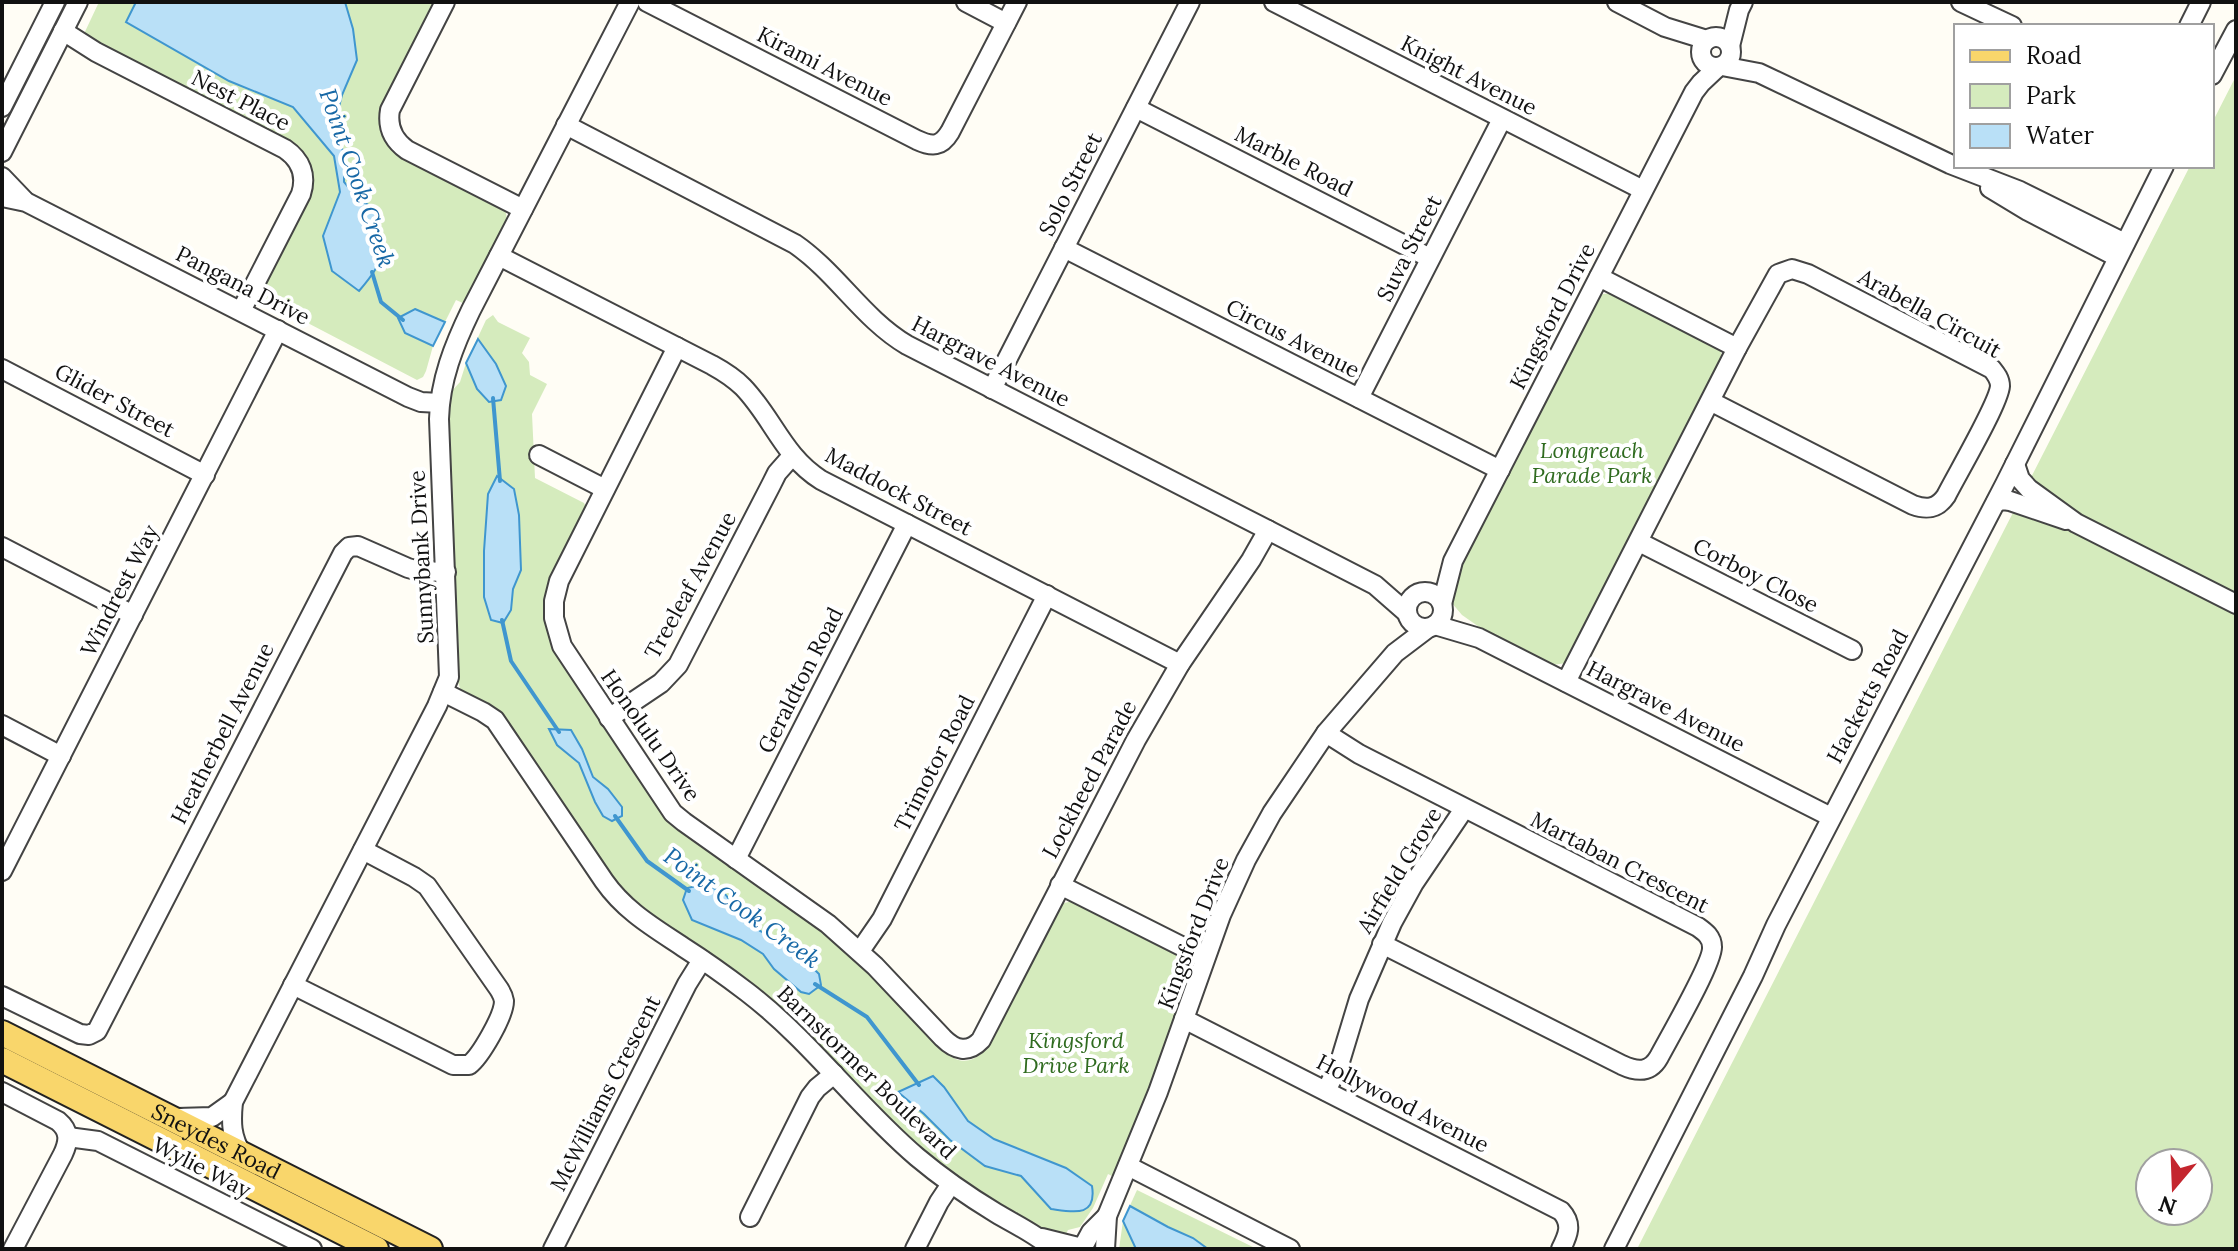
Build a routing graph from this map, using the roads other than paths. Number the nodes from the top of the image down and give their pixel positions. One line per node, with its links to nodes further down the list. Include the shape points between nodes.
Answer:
1 (55, 2): 21 (street)
2 (78, 2): 18 (street)
3 (445, 2): 33 (street, via 390,110 392,133 407,150)
4 (630, 2): 24 (street, Sunnybank Drive)
5 (647, 2): 14 (street, Kirami Avenue, via 932,146 950,132)
6 (966, 2): 14 (street)
7 (1017, 2): 14 (street)
8 (1190, 2): 22 (street, Solo Street)
9 (1274, 2): 23 (street, Knight Avenue)
10 (1617, 2): 19 (street)
11 (1961, 2): 15 (street)
12 (2201, 2): 16 (street)
13 (1741, 6): 19 (street)
14 (1006, 23)
15 (2008, 24)
16 (2190, 24)
17 (2236, 30): 20 (street)
18 (61, 34): 25 (street); 39 (street, Nest Place, via 285,149 302,168 301,194)
19 (1715, 53): 26 (street); 30 (street, Kingsford Drive)
20 (2214, 71)
21 (2, 107)
22 (1136, 108): 34 (street, Solo Street); 37 (street, Marble Road)
23 (1502, 119): 30 (street, Knight Avenue); 37 (street, Suva Street)
24 (566, 125): 33 (street, Sunnybank Drive); 44 (street, Hargrave Avenue, via 795,244 883,330)
25 (2, 152)
26 (1954, 166)
27 (1957, 168): 35 (street, via 2028,211)
28 (2163, 168): 35 (street, Hacketts Road)
29 (2, 177): 32 (street, Pangana Drive)
30 (1643, 190): 38 (street, Kingsford Drive)
31 (2, 197): 32 (street, Pangana Drive)
32 (26, 202): 39 (street, Pangana Drive)
33 (523, 209): 36 (street, Sunnybank Drive)
34 (1064, 248): 44 (street, Solo Street); 45 (street, Circus Avenue)
35 (2121, 250): 50 (street, Hacketts Road)
36 (499, 256): 41 (street, Maddock Street); 47 (street, Sunnybank Drive, via 455,344)
37 (1430, 258): 45 (street, Suva Street)
38 (1599, 277): 42 (street); 51 (street, Kingsford Drive)
39 (241, 311): 40 (street, Pangana Drive)
40 (278, 330): 47 (street, Pangana Drive, via 408,397); 52 (street, Windrest Way)
41 (677, 347): 49 (street, Maddock Street, via 744,388); 53 (street, Honolulu Drive)
42 (1737, 348): 46 (street); 46 (street, Arabella Circuit, via 1773,280 1792,269 1983,364 1996,373 2000,387 1946,496 1925,509)
43 (2, 369): 52 (street, Glider Street)
44 (992, 389): 57 (street, Hargrave Avenue)
45 (1359, 398): 51 (street, Circus Avenue)
46 (1710, 401): 58 (street)
47 (440, 403): 61 (street, Sunnybank Drive)
48 (539, 455): 53 (street)
49 (792, 456): 56 (street, Maddock Street, via 821,480); 76 (street, Treeleaf Avenue, via 771,485 678,665)
50 (2015, 464): 54 (street, Hacketts Road); 55 (street, via 2029,489)
51 (1500, 470): 60 (street, Kingsford Drive)
52 (205, 475): 68 (street, Windrest Way)
53 (605, 489): 76 (street, Honolulu Drive, via 559,581 554,609 562,646)
54 (1996, 502): 55 (street, via 2010,501); 81 (street, Hacketts Road)
55 (2076, 523): 65 (street)
56 (907, 524): 64 (street, Maddock Street); 83 (street, Geraldton Road)
57 (1268, 530): 62 (street, Hargrave Avenue); 73 (street, Lockheed Parade)
58 (1639, 542): 71 (street, Corboy Close); 74 (street)
59 (2, 547): 68 (street)
60 (1453, 561): 63 (street, Kingsford Drive); 66 (street, Kingsford Drive)
61 (446, 572): 75 (street, Sunnybank Drive, via 450,662); 91 (street, Heatherbell Avenue, via 408,568 358,546 343,553 93,1033 72,1032)
62 (1375, 585): 63 (street, Hargrave Avenue); 67 (street, Hargrave Avenue)
63 (1420, 592): 66 (street, via 1434,594); 67 (street, via 1409,601)
64 (1047, 595): 73 (street, Maddock Street); 87 (street, Trimotor Road, via 882,919)
65 (2236, 604)
66 (1443, 605): 69 (street, via 1442,617); 70 (street, Hargrave Avenue)
67 (1407, 614): 69 (street, via 1415,625); 72 (street, Kingsford Drive)
68 (133, 615): 79 (street, Windrest Way)
69 (1432, 626): 70 (street, Hargrave Avenue); 72 (street, Kingsford Drive)
70 (1479, 638): 74 (street, Hargrave Avenue)
71 (1852, 650)
72 (1395, 653): 78 (street, Kingsford Drive)
73 (1180, 664): 85 (street, Lockheed Parade)
74 (1566, 682): 81 (street, Hargrave Avenue)
75 (443, 692): 82 (street, Sunnybank Drive); 89 (street, Barnstormer Boulevard, via 495,720 621,903)
76 (609, 718): 83 (street, Honolulu Drive, via 673,813)
77 (2, 725): 79 (street)
78 (1326, 733): 80 (street, Martaban Crescent); 88 (street, Kingsford Drive, via 1253,848)
79 (61, 756): 84 (street, Windrest Way)
80 (1464, 809): 86 (street, Airfield Grove, via 1414,883); 86 (street, Martaban Crescent, via 1707,934 1710,956 1659,1057 1645,1070 1630,1069)
81 (1831, 817): 116 (street, Hacketts Road)
82 (363, 850): 90 (street, Sunnybank Drive); 90 (street, via 432,892 503,995 493,1028 476,1059 458,1067)
83 (736, 859): 87 (street, Honolulu Drive)
84 (2, 871)
85 (1060, 885): 88 (street); 94 (street, Lockheed Parade, via 983,1036 975,1047)
86 (1382, 944): 97 (street, Airfield Grove)
87 (860, 951): 94 (street, Honolulu Drive, via 949,1045)
88 (1205, 958): 92 (street, Kingsford Drive)
89 (702, 960): 96 (street, Barnstormer Boulevard, via 777,1017); 112 (street, McWilliams Crescent)
90 (293, 985): 99 (street, Sunnybank Drive)
91 (2, 996)
92 (1184, 1019): 97 (street, Hollywood Avenue); 103 (street, Kingsford Drive)
93 (2, 1033): 100 (main road, Sneydes Road)
94 (962, 1050)
95 (2, 1060): 110 (main road, Sneydes Road)
96 (834, 1074): 104 (street, Barnstormer Boulevard); 105 (street, via 810,1097)
97 (1326, 1091): 115 (street, Hollywood Avenue, via 1561,1211 1569,1223)
98 (2, 1092): 101 (street, via 58,1121)
99 (233, 1102): 100 (street, via 212,1117); 102 (street, via 232,1128)
100 (170, 1118): 102 (main road, Sneydes Road)
101 (68, 1137): 108 (street); 109 (street, Wylie Way, via 98,1141)
102 (242, 1154): 111 (main road, Sneydes Road)
103 (1128, 1166): 107 (street, Kingsford Drive, via 1107,1216 1091,1232); 114 (street)
104 (951, 1184): 106 (street, Barnstormer Boulevard); 113 (street)
105 (750, 1217)
106 (1046, 1243): 107 (street, Barnstormer Boulevard)
107 (1088, 1248)
108 (13, 1249)
109 (312, 1249)
110 (376, 1249)
111 (430, 1249)
112 (553, 1249)
113 (915, 1249)
114 (1290, 1249)
115 (1561, 1249)
116 (1614, 1249)

